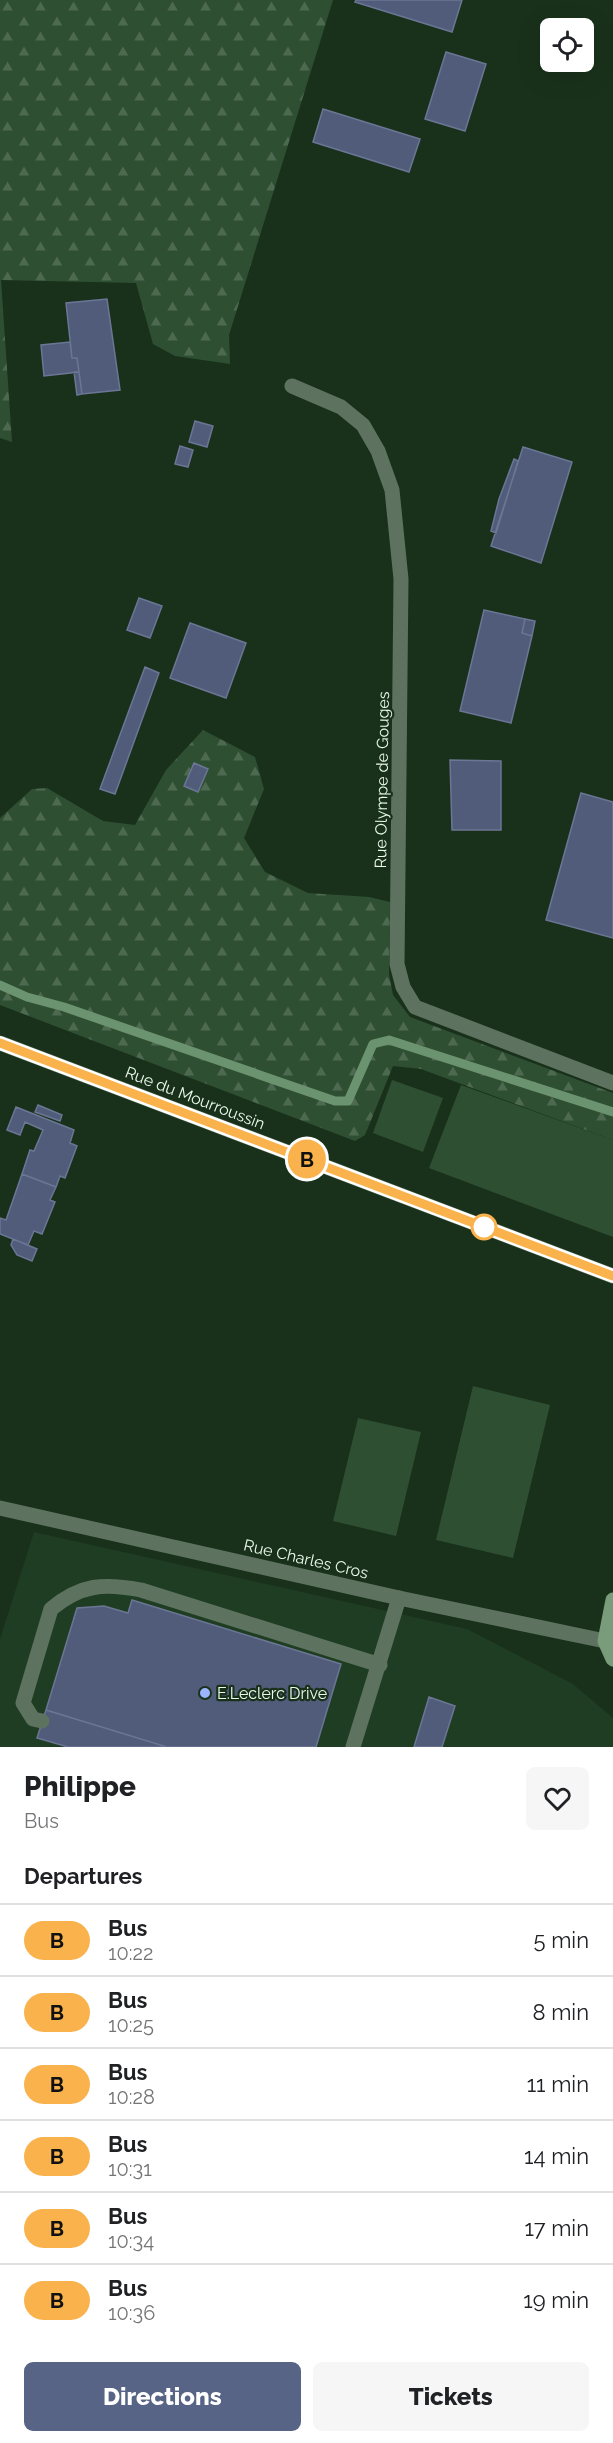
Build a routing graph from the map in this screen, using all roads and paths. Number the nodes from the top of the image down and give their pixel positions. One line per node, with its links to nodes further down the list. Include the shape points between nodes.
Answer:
1 (292, 386): 3 (street, Rue Olympe de Gouges, via 341,407 363,425 378,451 392,490 400,579 398,964 403,987 415,1006)
2 (0, 1043): 4 (street, Rue du Mourroussin)
3 (613, 1083)
4 (613, 1276)
5 (0, 1508): 6 (street, Rue Charles Cros)
6 (399, 1598): 8 (street, Rue Charles Cros); 10 (street)
7 (613, 1600): 8 (street)
8 (605, 1641): 9 (street)
9 (613, 1659)
10 (380, 1665): 11 (street, via 141,1590 113,1585 89,1587 51,1609 23,1703 33,1719); 12 (street)
11 (42, 1721)
12 (353, 1747)

